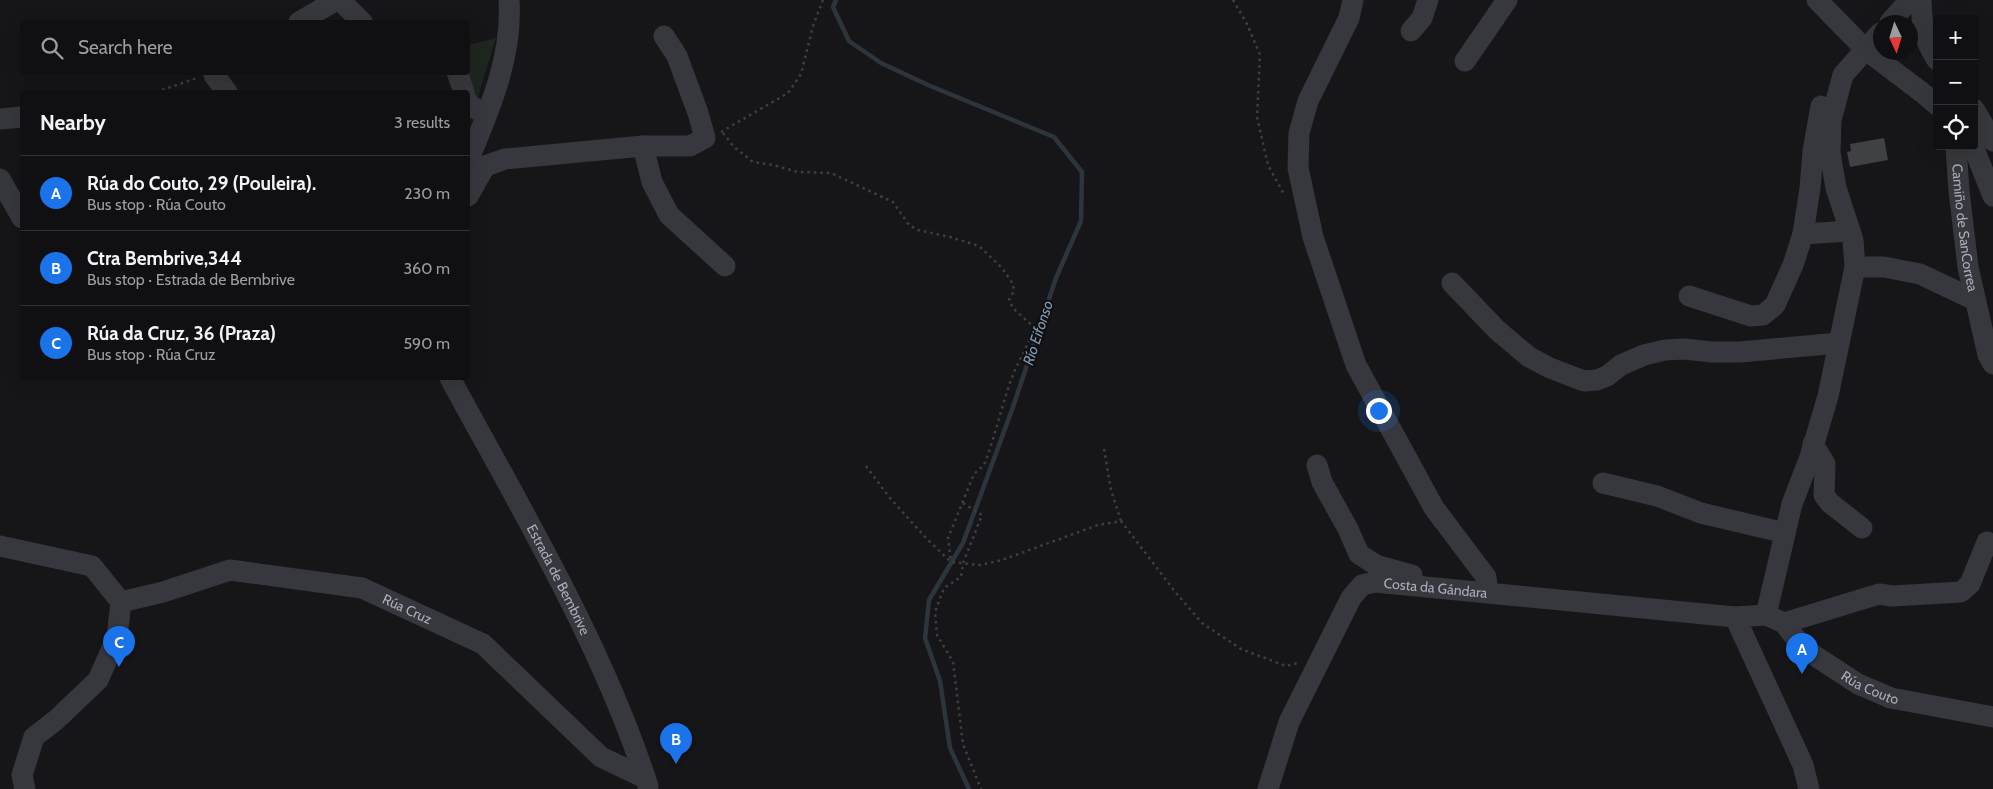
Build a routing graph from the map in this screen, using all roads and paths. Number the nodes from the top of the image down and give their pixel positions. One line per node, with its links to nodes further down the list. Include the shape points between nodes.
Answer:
1 (338, 0): 12 (street); 13 (street)
2 (509, 0): 29 (street, via 509,39)
3 (823, 0): 33 (path, via 801,74 788,93)
4 (1233, 0): 43 (path, via 1260,55 1257,117 1268,165 1288,202)
5 (1353, 0): 43 (street, via 1349,18 1308,101 1299,133 1298,168)
6 (1428, 0): 14 (street, via 1422,18)
7 (1507, 0): 19 (street)
8 (1817, 0): 17 (street)
9 (1910, 0): 11 (street)
10 (1921, 0): 18 (street, via 1926,42)
11 (1896, 15)
12 (303, 20)
13 (360, 20)
14 (1411, 30)
15 (664, 36): 33 (street, via 678,56 698,113)
16 (1873, 42): 17 (street)
17 (1866, 50): 23 (street); 28 (street)
18 (1933, 53)
19 (1465, 61)
20 (205, 75): 24 (path)
21 (217, 75): 25 (street)
22 (458, 75): 26 (street)
23 (1843, 75): 45 (street, via 1831,120 1830,153 1836,188); 46 (street, via 1823,93 1812,151)
24 (162, 90)
25 (226, 90)
26 (463, 90)
27 (470, 105): 29 (street)
28 (1936, 105)
29 (486, 115): 39 (street)
30 (1978, 116): 34 (street)
31 (20, 117): 32 (street)
32 (0, 119)
33 (713, 135): 35 (street, via 690,146); 60 (path, via 753,162 798,172 832,173 893,202 909,225 918,230 978,246 1002,268 1013,284 1014,291 1009,300 1012,309 1033,327 1032,338 1011,378 984,465 974,474)
34 (1993, 141)
35 (643, 146): 42 (street, via 505,159 484,166); 47 (street, via 652,182 669,215)
36 (1956, 150): 51 (street, Camiño de SanCorrea, via 1968,267)
37 (1963, 150): 41 (street, via 1976,178)
38 (1975, 150): 41 (street)
39 (470, 156)
40 (0, 180): 44 (street)
41 (1991, 191)
42 (470, 192)
43 (1308, 211): 69 (street, via 1313,237 1356,365 1434,508 1486,577)
44 (20, 215)
45 (1850, 231): 46 (street); 48 (street)
46 (1803, 234): 50 (street, via 1775,305 1763,315 1750,316)
47 (725, 266)
48 (1854, 267): 51 (street, via 1884,267 1920,274); 52 (street)
49 (1452, 283): 52 (street, via 1497,330 1529,357 1584,381 1597,380 1621,365 1664,350 1740,352)
50 (1689, 296)
51 (1983, 307): 53 (street, Camiño de SanCorrea, via 1988,355)
52 (1839, 343): 55 (street)
53 (1993, 364)
54 (451, 380): 75 (street, Estrada de Bembrive, via 574,609 608,681)
55 (1814, 444): 62 (street, via 1825,464 1824,495); 63 (street)
56 (1104, 449): 61 (path)
57 (1317, 465): 68 (street, via 1322,482 1359,554 1384,568 1451,580)
58 (866, 466): 66 (path, via 926,538)
59 (1603, 483): 63 (street, via 1657,496 1701,513)
60 (963, 503): 66 (path, via 948,538); 67 (path, via 982,516)
61 (1120, 521): 67 (path, via 1098,525 1002,560 980,565); 73 (path, via 1202,623 1241,649 1286,666)
62 (1862, 528)
63 (1785, 533): 72 (street)
64 (1993, 545): 72 (street, Costa da Gándara, via 1987,542 1970,584 1961,592 1879,594)
65 (0, 546): 70 (street, via 92,566)
66 (951, 562): 67 (path)
67 (963, 563): 77 (path, via 960,577 944,588 935,612 938,635 953,662 963,744)
68 (1461, 590): 69 (street, Costa da Gándara); 78 (street, Costa da Gándara, via 1375,582 1362,585 1351,598 1289,722)
69 (1488, 593): 71 (street, Costa da Gándara)
70 (121, 602): 75 (street, Rúa Cruz, via 230,570 362,588 483,644 601,757); 76 (street, via 117,637 98,680 34,737 22,776)
71 (1735, 617): 72 (street, Costa da Gándara); 79 (street, via 1803,765)
72 (1775, 619): 74 (street, Rúa Couto, via 1803,648 1858,684 1892,698)
73 (1303, 662)
74 (1993, 717)
75 (647, 784)
76 (25, 789)
77 (981, 789)
78 (1268, 789)
79 (1809, 789)

